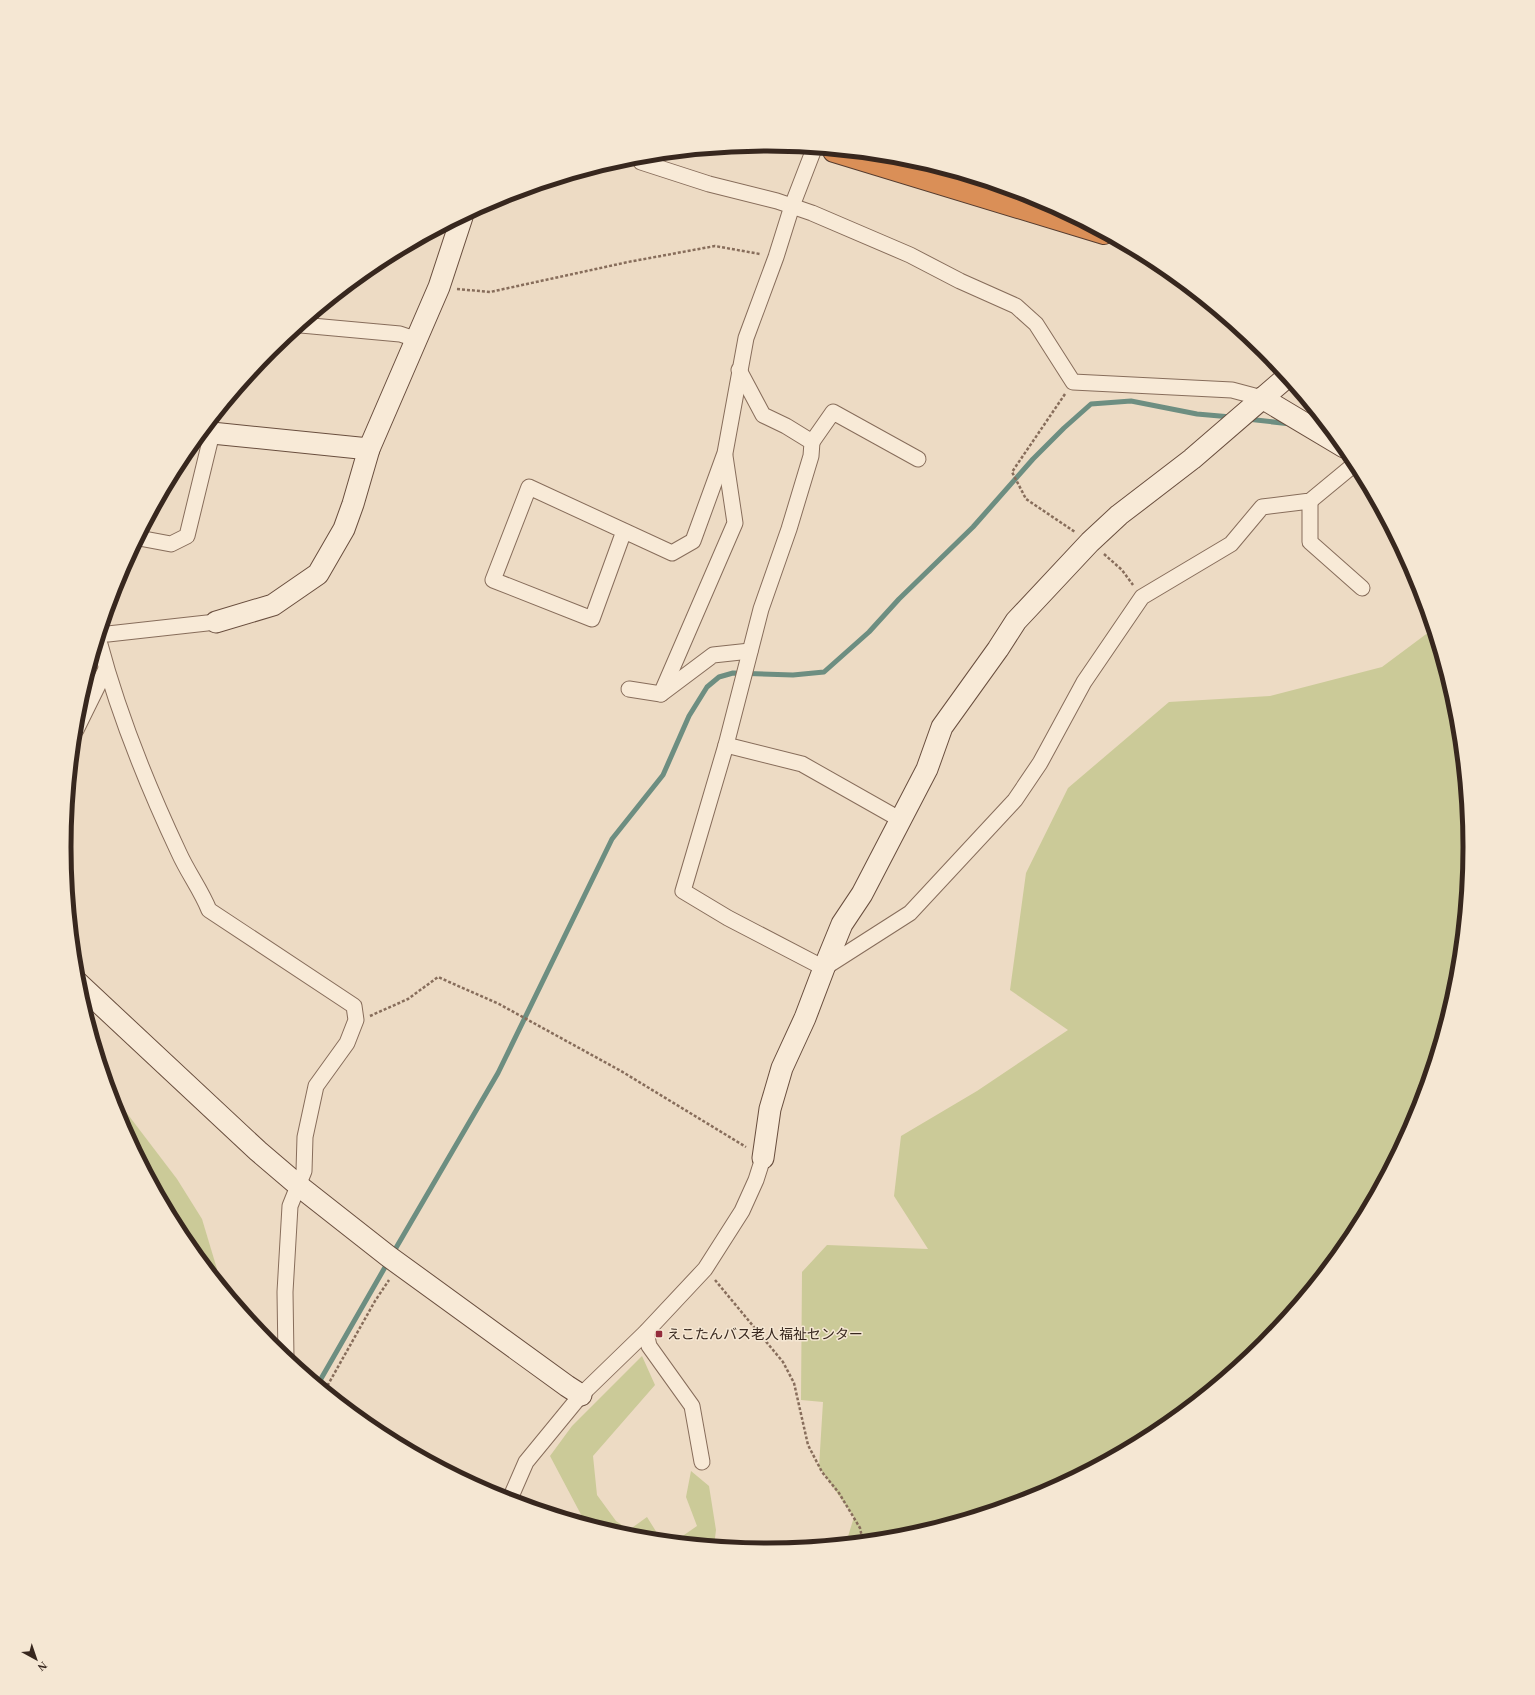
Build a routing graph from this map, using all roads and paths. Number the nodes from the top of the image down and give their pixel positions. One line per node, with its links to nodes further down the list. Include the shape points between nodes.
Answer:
1 (813, 152): 4 (street)
2 (851, 156): 6 (highway)
3 (642, 162): 4 (street)
4 (792, 206): 7 (street); 13 (street, via 910,255 1016,306 1036,324)
5 (458, 224): 8 (street)
6 (1083, 227)
7 (776, 257): 8 (path, via 715,246 490,292); 11 (street, via 746,338)
8 (439, 287): 10 (street)
9 (306, 325): 10 (street, via 400,334)
10 (415, 339): 19 (street)
11 (739, 370): 18 (street, via 763,415); 20 (street)
12 (1283, 380): 14 (street)
13 (1073, 382): 14 (street, via 1232,390); 26 (path, via 1012,472 1026,499)
14 (1262, 398): 17 (street); 26 (street, via 1192,459 1119,514)
15 (207, 433): 19 (street)
16 (207, 435): 25 (street, via 187,536 172,544)
17 (1332, 440)
18 (812, 442): 21 (street, via 833,412); 32 (street, via 811,456 761,609)
19 (369, 448): 29 (street, via 344,529 318,574 273,605)
20 (725, 454): 24 (street, via 693,541 672,553); 35 (street, via 735,523)
21 (918, 459)
22 (1351, 467): 23 (street)
23 (1310, 501): 27 (street, via 1310,542); 28 (street, via 1262,507 1231,544)
24 (624, 531): 24 (street, via 529,487 493,580 592,619)
25 (143, 539)
26 (1090, 542): 28 (path, via 1122,570); 38 (street, via 1016,621 942,727 927,769)
27 (1362, 588)
28 (1142, 597): 39 (street, via 1084,682 1040,763 1015,800 910,913)
29 (216, 622): 30 (street)
30 (105, 633)
31 (101, 648): 33 (street)
32 (750, 651): 35 (street, via 713,655); 37 (street)
33 (106, 670): 36 (street); 41 (street, via 157,805 180,856 209,910 354,1006)
34 (629, 689): 35 (street)
35 (661, 694)
36 (84, 715)
37 (726, 745): 38 (street, via 802,764); 39 (street, via 683,891 728,918)
38 (901, 820): 39 (street, via 862,894 842,924)
39 (824, 968): 42 (street, via 782,1068 770,1109)
40 (86, 990): 43 (street, via 258,1152)
41 (356, 1020): 42 (path, via 364,1019 408,999 438,977 516,1013 621,1071); 43 (street, via 347,1043 316,1086 306,1137 304,1171)
42 (763, 1158): 45 (street, via 742,1211)
43 (299, 1186): 44 (street); 47 (street, via 290,1206 285,1292)
44 (394, 1260): 48 (path, via 375,1301); 49 (street)
45 (705, 1269): 46 (street); 52 (path, via 783,1362 794,1383 808,1445 822,1472 839,1493 860,1528)
46 (646, 1332): 49 (street); 50 (street, via 649,1346 692,1406)
47 (286, 1350)
48 (327, 1387)
49 (581, 1395): 51 (street, via 526,1462)
50 (702, 1462)
51 (512, 1495)
52 (863, 1537)

